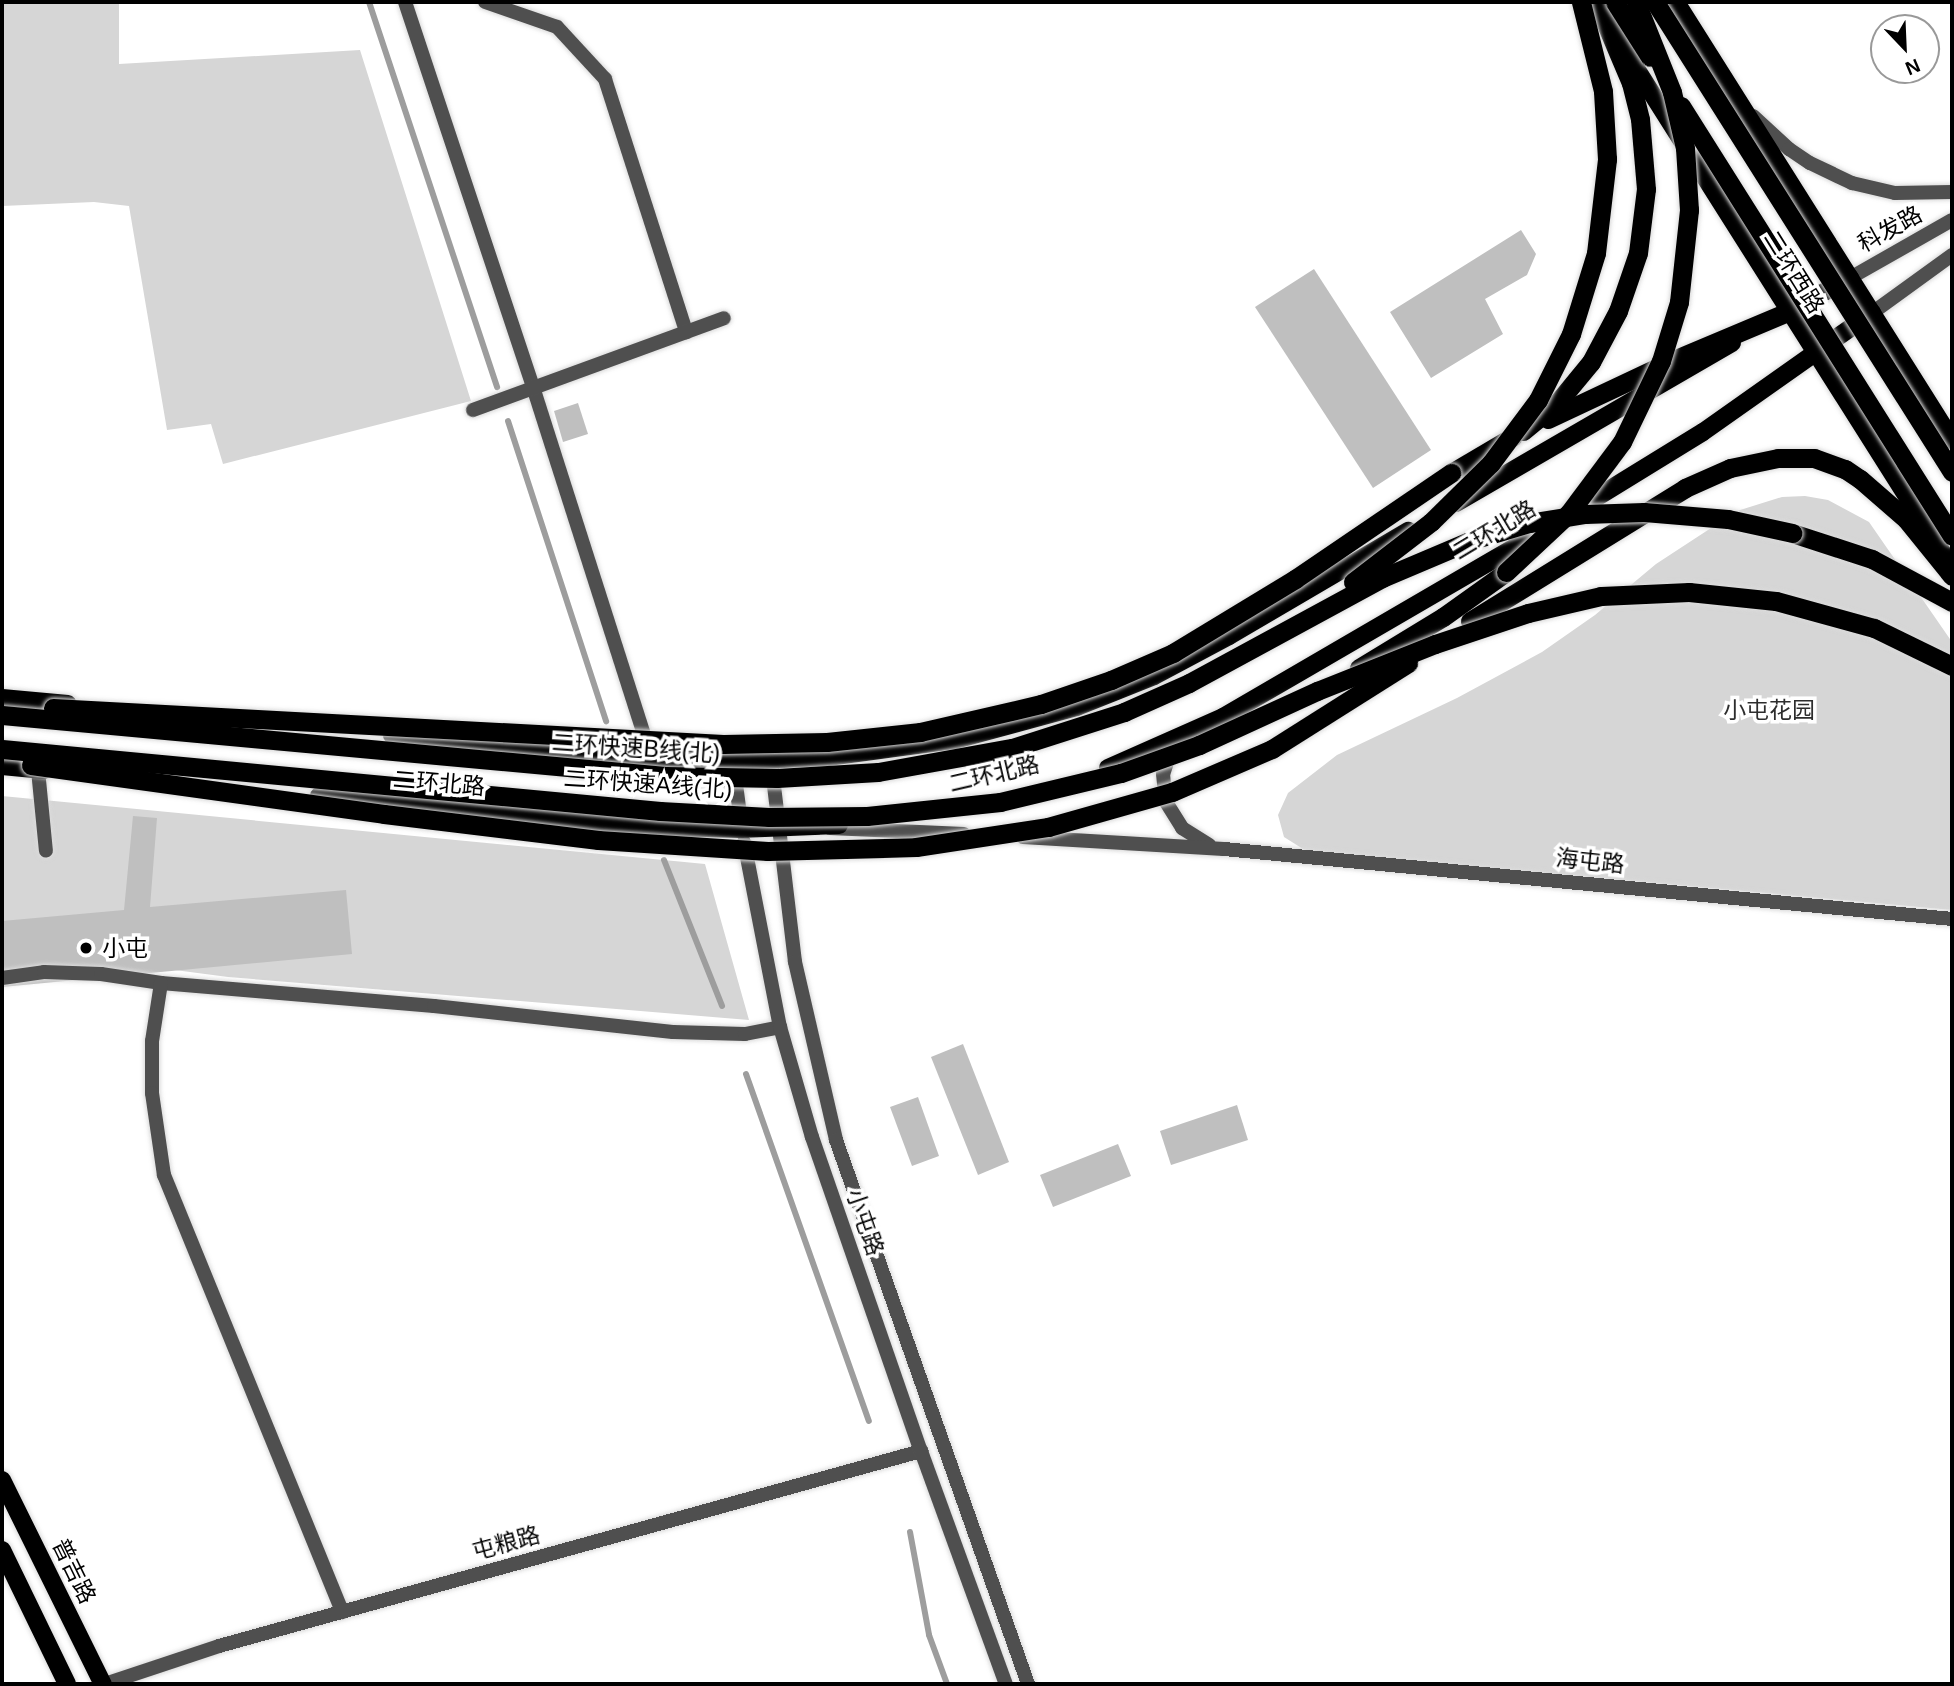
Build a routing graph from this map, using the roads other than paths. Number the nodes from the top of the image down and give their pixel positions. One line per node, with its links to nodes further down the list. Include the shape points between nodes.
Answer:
1 (405, 2): 18 (street)
2 (485, 2): 16 (street, via 557,27 606,79)
3 (1581, 2): 27 (highway, bridge, via 1603,91 1605,191 1589,282 1549,380 1504,449 1439,514 1335,594)
4 (1636, 2): 31 (highway, bridge, via 1679,117 1689,210 1679,302 1661,361 1637,416 1588,491 1506,572 1395,647)
5 (1655, 2): 22 (highway, bridge)
6 (1676, 2): 8 (main road, 二环西路)
7 (1603, 4): 13 (main road, 二环西路); 20 (highway, via 1640,119 1646,189 1638,253 1618,311 1591,362 1558,402); 23 (highway, bridge)
8 (1731, 89): 9 (street, via 1779,141 1831,174 1895,193); 12 (main road, 二环西路)
9 (1952, 192)
10 (1952, 220): 12 (street, 科发路)
11 (1952, 255): 14 (street)
12 (1850, 278): 13 (main road, 二环北路); 14 (main road, 二环西路)
13 (1790, 311): 17 (main road, 二环西路); 20 (highway); 37 (main road, 二环北路, via 1229,636 1142,681 1037,720 955,740 871,753)
14 (1872, 313): 17 (main road, 二环北路); 21 (main road, 二环西路)
15 (724, 318): 16 (street)
16 (685, 332): 18 (street)
17 (1817, 354): 24 (main road, 二环西路); 33 (main road, 二环北路, via 1627,481)
18 (534, 390): 19 (street); 35 (street)
19 (473, 410)
20 (1523, 431): 30 (highway, bridge, via 1173,653 1041,704 920,732 827,742 723,744)
21 (1952, 440)
22 (1952, 472)
23 (1952, 536)
24 (1952, 568)
25 (1952, 576): 36 (highway, bridge, via 1906,519 1860,478 1837,466 1814,458 1778,458 1730,468 1685,488 1314,724 1251,759 1131,805 1048,827 916,847 768,851 598,840)
26 (1952, 602): 27 (highway, bridge, via 1872,559 1792,533 1706,516 1604,512 1530,523 1437,554 1337,600)
27 (1246, 651): 32 (highway, 二环快速B线(北), bridge, via 1157,698 1051,737 925,765 829,776 665,776)
28 (1952, 666): 31 (highway, bridge, via 1874,628 1800,606 1709,593 1632,593 1585,599 1483,628)
29 (2, 698): 35 (main road, 二环北路)
30 (2, 706)
31 (1277, 709): 34 (highway, 二环快速A线(北), bridge, via 1160,760 1081,784 1000,802 867,816 660,811)
32 (2, 715)
33 (1183, 738): 41 (main road, 二环北路, via 1099,771 1013,797 912,816); 43 (street, via 1171,749 1165,765 1166,802 1190,835)
34 (2, 750)
35 (651, 759): 38 (main road, 二环北路)
36 (2, 760)
37 (771, 760): 38 (main road, 二环北路); 41 (street, 小屯路)
38 (733, 761): 42 (street, 小屯路)
39 (2, 766): 40 (main road, 二环北路)
40 (37, 770): 42 (main road, 二环北路, via 600,823); 44 (street)
41 (782, 828): 42 (main road, 二环北路); 43 (street); 56 (street, 小屯路, via 795,962 836,1140)
42 (742, 829): 48 (street, 小屯路)
43 (1224, 849): 45 (street, 海屯路)
44 (46, 851)
45 (1952, 919)
46 (2, 978): 47 (street, via 44,972)
47 (161, 983): 48 (street, via 673,1032 745,1034); 52 (street, via 152,1041 152,1093 164,1175)
48 (780, 1027): 49 (street, 小屯路, via 812,1137)
49 (921, 1451): 52 (street, 屯粮路); 55 (street, 小屯路)
50 (2, 1480): 54 (main road, 普吉路)
51 (2, 1550): 53 (main road)
52 (342, 1612): 54 (street, 屯粮路)
53 (67, 1684)
54 (104, 1684)
55 (1006, 1684)
56 (1028, 1684)

